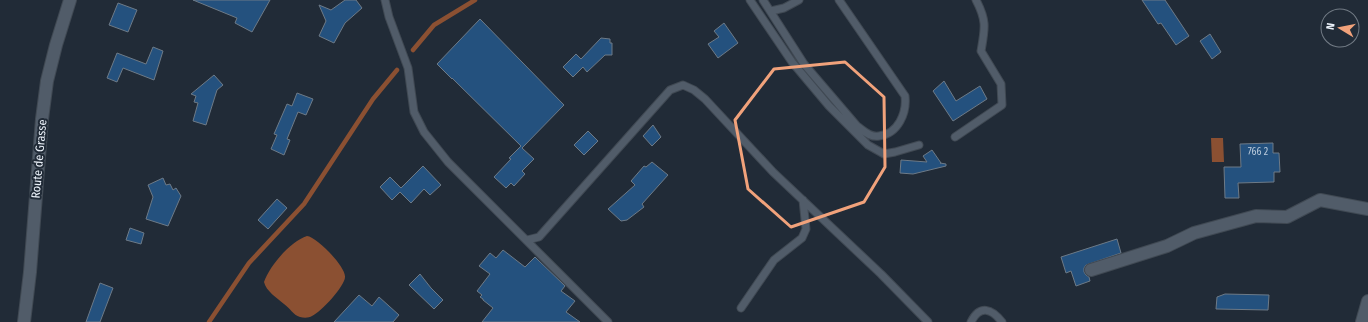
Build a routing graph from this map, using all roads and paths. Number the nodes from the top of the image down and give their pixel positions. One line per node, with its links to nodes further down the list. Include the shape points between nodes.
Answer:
1 (70, 0): 17 (street, Route de Grasse, via 47,81)
2 (385, 0): 13 (lane, via 408,68 414,112 424,132 448,162)
3 (750, 0): 10 (lane, via 792,62 829,106 868,145 884,154)
4 (764, 0): 8 (lane)
5 (799, 0): 8 (lane)
6 (839, 0): 8 (lane, via 905,96 906,105 900,123 890,132 878,137 867,134 852,120 804,64)
7 (976, 0): 9 (lane, via 982,11 985,26 981,51 1001,84 1002,105)
8 (771, 11)
9 (955, 137)
10 (919, 145)
11 (803, 200): 13 (lane, via 773,172 705,99 684,85 670,90 539,237); 16 (lane, via 806,229 802,238 774,260); 19 (lane)
12 (1368, 209): 14 (street, via 1320,200 1287,217 1256,216 1194,233 1167,246)
13 (527, 240): 18 (lane)
14 (1091, 270)
15 (1368, 301): 22 (street)
16 (741, 308)
17 (24, 322)
18 (608, 322)
19 (928, 322)
20 (971, 322): 21 (lane, via 980,311 988,310 996,314)
21 (1002, 322)
22 (1362, 322)

